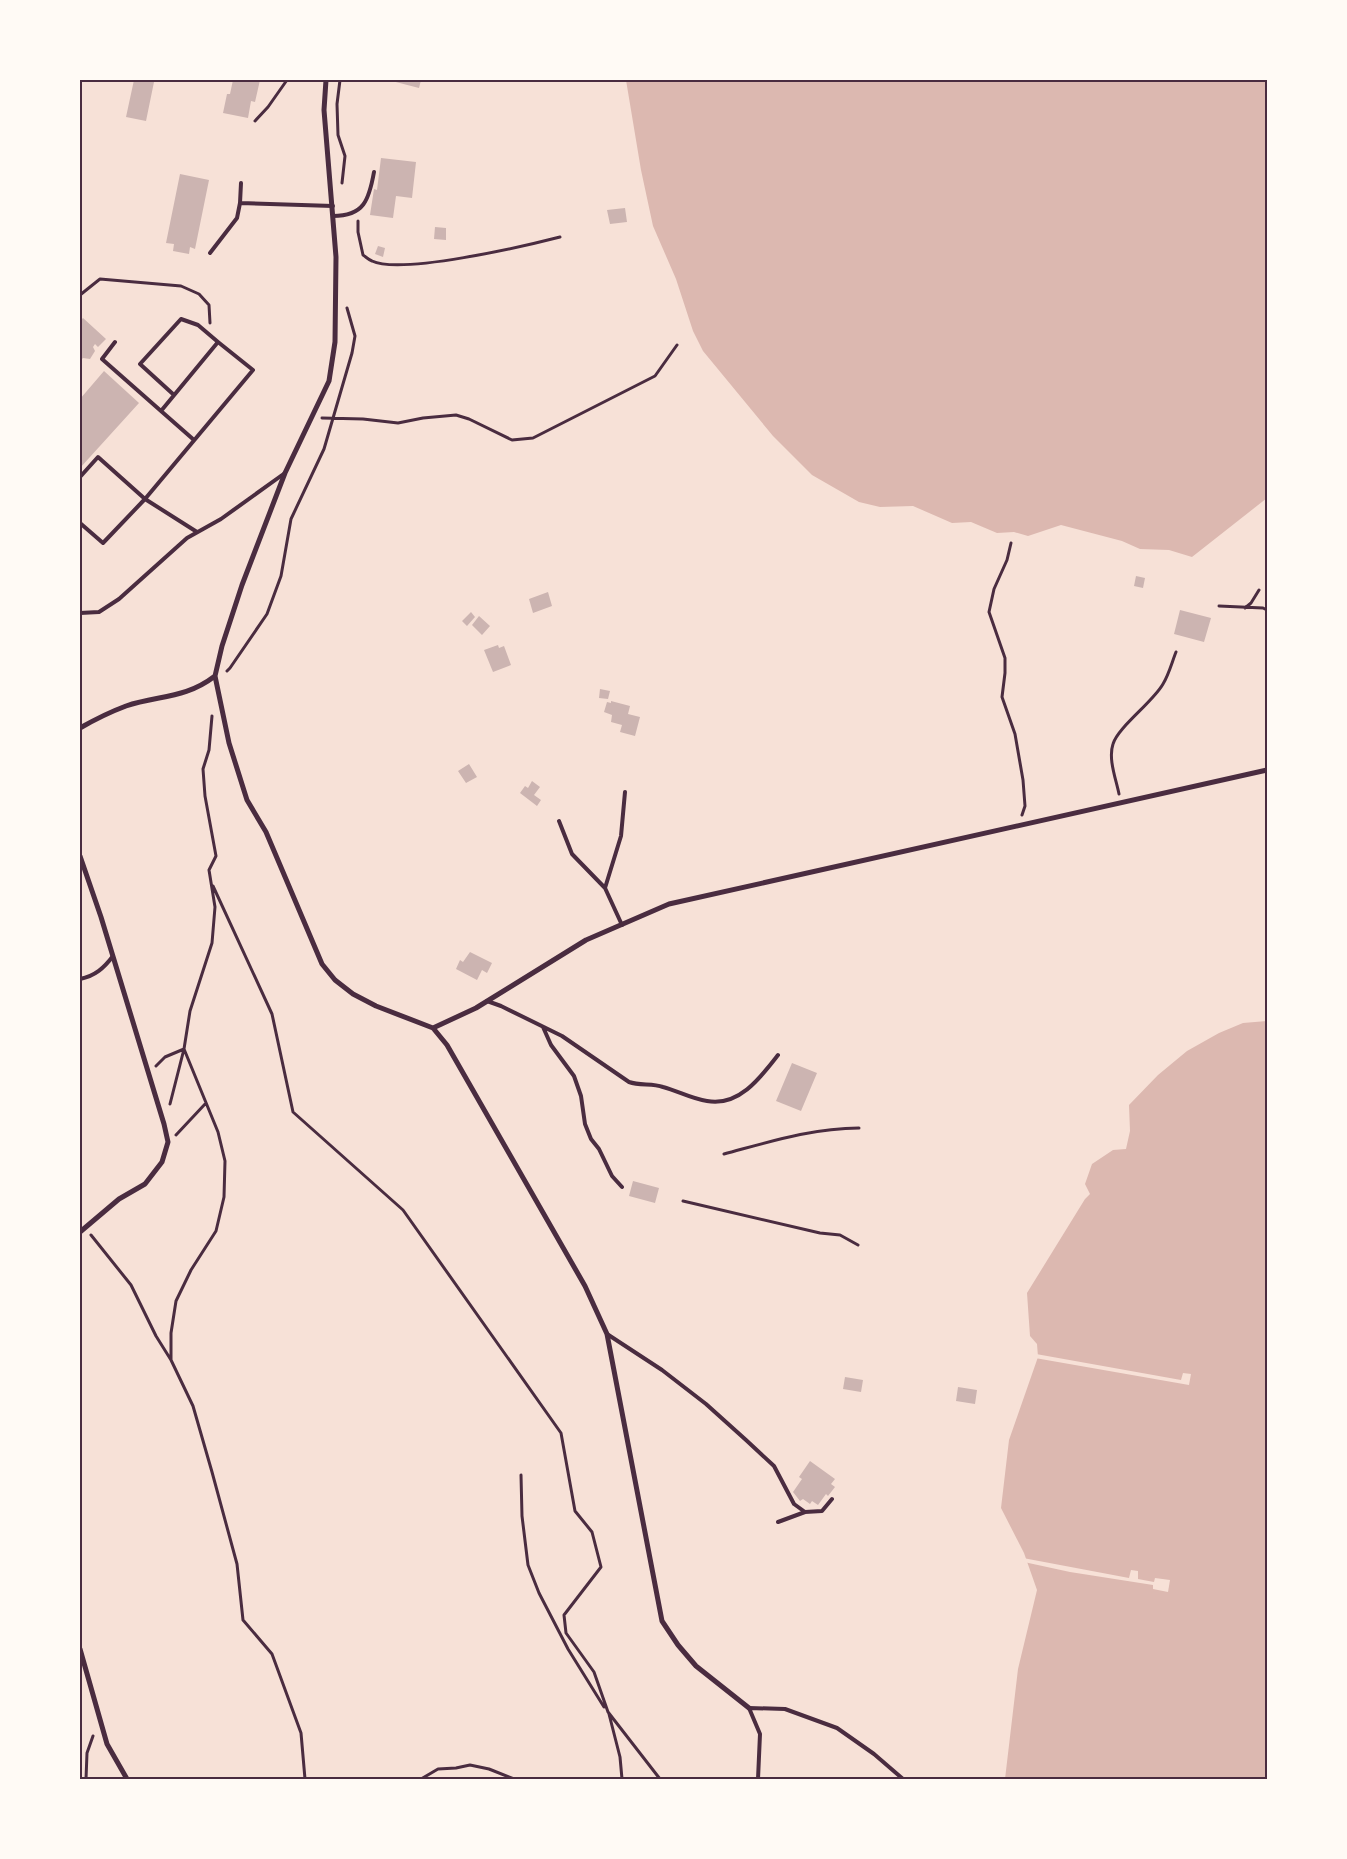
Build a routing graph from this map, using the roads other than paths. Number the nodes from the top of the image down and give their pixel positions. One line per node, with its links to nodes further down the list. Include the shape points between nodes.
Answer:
1 (326, 80): 5 (street, via 324,110)
2 (374, 172): 6 (lane, via 365,203 359,211 352,215)
3 (241, 183): 4 (lane)
4 (240, 203): 5 (lane); 7 (lane, via 237,218)
5 (333, 206): 6 (street)
6 (333, 216): 13 (street, via 336,342 329,381)
7 (210, 253)
8 (116, 342): 11 (lane, via 102,359)
9 (218, 342): 10 (lane); 10 (lane, via 198,325 181,319 140,364); 12 (lane, via 253,370)
10 (174, 395): 11 (lane)
11 (161, 411): 12 (lane)
12 (194, 440): 15 (lane)
13 (285, 473): 17 (lane, via 221,519); 19 (street, via 242,585)
14 (80, 478): 15 (lane, via 98,457)
15 (145, 499): 16 (lane, via 103,543); 17 (lane)
16 (80, 523)
17 (197, 532): 18 (lane, via 119,599 99,612)
18 (80, 613)
19 (215, 676): 20 (street, via 202,686 175,696 127,706); 31 (street, via 228,743 247,800 266,832 322,964 353,994)
20 (80, 728)
21 (1267, 770): 26 (street, via 669,904)
22 (625, 792): 25 (lane, via 621,836)
23 (559, 821): 25 (lane, via 572,854)
24 (80, 856): 27 (street)
25 (604, 888): 26 (lane)
26 (622, 925): 29 (street, via 586,940)
27 (114, 956): 28 (lane, via 103,969); 34 (street, via 168,1142 162,1162 145,1184 119,1199)
28 (80, 979)
29 (487, 1001): 30 (lane); 31 (street)
30 (543, 1027): 32 (lane, via 562,1036 629,1082 657,1085 708,1102 728,1100 745,1091 760,1079); 33 (lane, via 551,1045 574,1076 591,1140)
31 (433, 1028): 35 (street, via 447,1045 585,1286)
32 (778, 1055)
33 (622, 1187)
34 (82, 1229)
35 (607, 1334): 37 (lane, via 662,1370 740,1434 774,1466 794,1504); 40 (street, via 662,1620 678,1646 696,1666)
36 (832, 1499): 37 (lane, via 822,1512)
37 (805, 1512): 38 (lane)
38 (778, 1522)
39 (80, 1649): 41 (street, via 107,1744)
40 (749, 1708): 43 (lane, via 760,1734); 44 (lane, via 785,1709 837,1728)
41 (127, 1779)
42 (752, 1779): 43 (lane)
43 (759, 1779)
44 (903, 1779)

